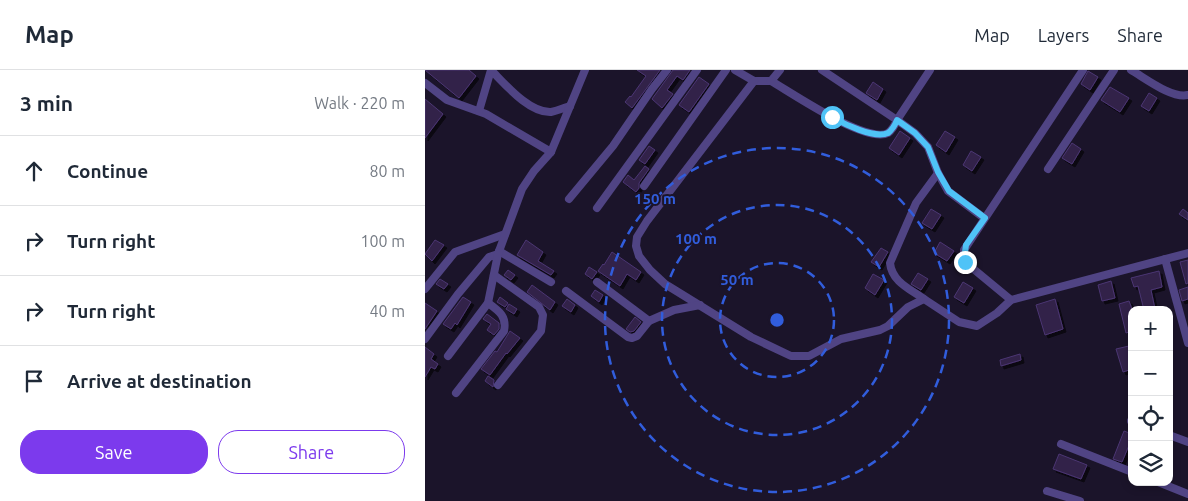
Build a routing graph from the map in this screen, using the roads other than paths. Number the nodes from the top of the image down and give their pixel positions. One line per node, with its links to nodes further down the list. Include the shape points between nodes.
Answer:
1 (491, 70): 17 (street, via 510,90 539,110 552,112); 18 (street)
2 (585, 70): 17 (street)
3 (667, 70): 24 (street, via 613,146)
4 (697, 70): 25 (street)
5 (726, 70): 23 (street)
6 (735, 70): 13 (street)
7 (780, 70): 14 (street)
8 (822, 70): 19 (street)
9 (930, 70): 19 (street)
10 (1083, 70): 26 (street)
11 (1114, 70): 21 (street)
12 (1131, 70): 16 (street, via 1177,95)
13 (754, 81): 14 (street); 39 (street, via 637,237 639,256 650,270 665,284)
14 (771, 81): 19 (street, via 832,117 863,131 885,134)
15 (425, 83): 18 (street, via 447,100)
16 (1188, 96)
17 (570, 106): 20 (street)
18 (479, 111): 20 (street)
19 (897, 120): 22 (street, via 928,147)
20 (551, 152): 27 (street, via 522,189)
21 (1049, 170)
22 (938, 172): 26 (street, via 949,191); 36 (street, via 916,203 890,263 896,279)
23 (644, 186)
24 (569, 198)
25 (597, 208)
26 (985, 218): 37 (street, via 966,245 964,259)
27 (505, 234): 28 (street); 34 (street, via 455,252)
28 (499, 252): 31 (street); 32 (street); 41 (street, via 489,257)
29 (1188, 253): 30 (street)
30 (1165, 259): 37 (street); 42 (street)
31 (494, 275): 38 (street); 44 (street, via 539,307 543,315 541,331)
32 (551, 282)
33 (597, 282): 40 (street)
34 (425, 289)
35 (566, 291): 40 (street, via 628,337 637,336)
36 (924, 299): 37 (street, via 959,322 977,326); 39 (street, via 908,307 889,326 841,339 809,356 800,357 751,337)
37 (1011, 300)
38 (488, 304): 43 (street); 45 (street, via 502,313 504,331)
39 (700, 305): 40 (street, via 674,310)
40 (649, 320)
41 (425, 339)
42 (1188, 343)
43 (448, 356)
44 (498, 385)
45 (456, 394)
46 (1173, 436): 47 (street)
47 (1188, 442)
48 (1061, 444): 49 (street)
49 (1128, 470)
50 (1167, 486): 52 (street)
51 (1047, 491): 53 (street)
52 (1188, 495): 54 (street)
53 (1080, 501)
54 (1186, 501)

